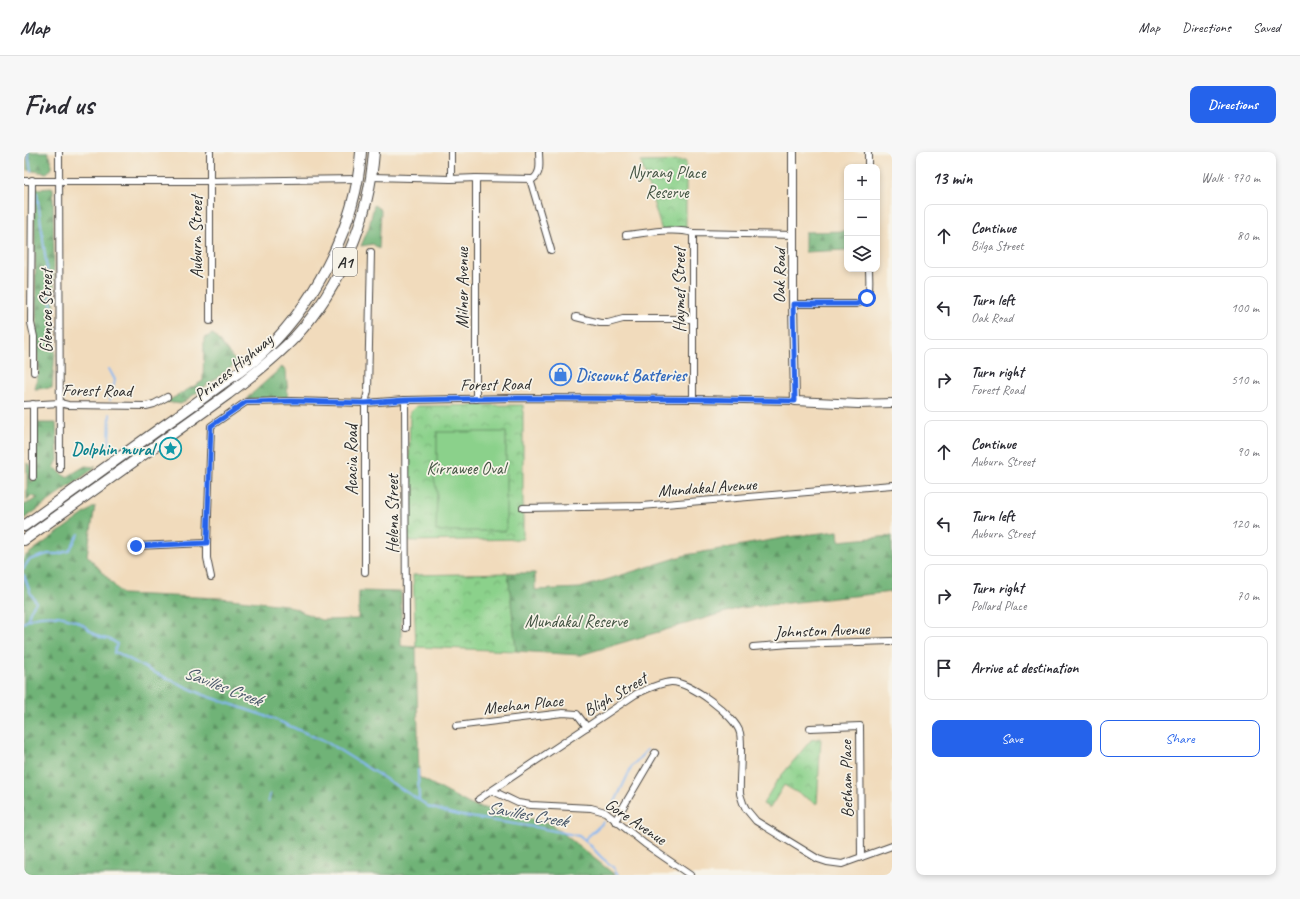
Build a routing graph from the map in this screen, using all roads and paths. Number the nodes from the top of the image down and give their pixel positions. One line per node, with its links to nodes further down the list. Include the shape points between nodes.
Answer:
1 (59, 152): 16 (street, Glencoe Street)
2 (210, 152): 18 (street, Auburn Street)
3 (361, 152): 17 (highway, Princes Highway / A1)
4 (374, 152): 10 (highway, Princes Highway / A1)
5 (451, 152): 12 (street)
6 (539, 152): 13 (street, via 537,176)
7 (793, 152): 21 (street, Oak Road)
8 (868, 152): 9 (street)
9 (868, 164)
10 (371, 177): 12 (street); 45 (highway, Princes Highway / A1, via 360,226 345,262 324,299 296,336 255,374)
11 (476, 178): 12 (street); 13 (street); 31 (street, Milner Avenue)
12 (452, 179)
13 (530, 179): 22 (street)
14 (24, 180): 15 (street)
15 (32, 180): 16 (street); 29 (street, Glencoe Street, via 31,323 34,336)
16 (59, 180): 18 (street); 35 (street, Glencoe Street)
17 (358, 180): 18 (street); 44 (highway, Princes Highway / A1, via 336,247 300,310 276,339 254,361)
18 (210, 181): 28 (street, Auburn Street)
19 (693, 233): 20 (street, via 662,231); 21 (street, Haymet Street); 27 (street, Haymet Street)
20 (626, 235)
21 (794, 235): 25 (street, Oak Road)
22 (551, 250)
23 (371, 252): 36 (street, Acacia Road, via 368,391)
24 (869, 272): 25 (street, via 868,294 863,302)
25 (793, 304): 34 (street, Oak Road)
26 (576, 317): 27 (street, via 600,323 623,319)
27 (693, 319): 32 (street, Haymet Street)
28 (210, 321)
29 (34, 372)
30 (167, 396): 35 (street, Forest Road, via 146,406)
31 (476, 399): 32 (street, Forest Road); 33 (street, Forest Road)
32 (693, 399): 34 (street, Forest Road)
33 (405, 400): 36 (street, Forest Road); 50 (street, Helena Street)
34 (795, 401): 37 (street, Forest Road)
35 (60, 403): 38 (street, Forest Road); 40 (street, Glencoe Street)
36 (365, 403): 46 (street, Forest Road, via 246,402 211,426); 48 (street, Acacia Road)
37 (892, 403)
38 (33, 404): 39 (street, Forest Road); 41 (street)
39 (24, 405)
40 (60, 469)
41 (33, 477)
42 (892, 485): 43 (street, Mundakal Avenue, via 642,506)
43 (523, 508)
44 (24, 526)
45 (24, 540)
46 (207, 543): 47 (street); 49 (street)
47 (136, 546)
48 (365, 572)
49 (210, 577)
50 (406, 628)
51 (892, 641): 52 (street, Johnston Avenue)
52 (753, 647)
53 (456, 726): 54 (street, Meehan Place, via 563,713 577,714)
54 (587, 727): 57 (street, Bligh Street); 61 (street, Bligh Street, via 647,689 671,682 697,690 738,727 740,794 742,803 751,816 818,859 842,864)
55 (810, 728): 61 (street, Betham Place, via 860,726)
56 (655, 753): 59 (street)
57 (493, 791): 58 (street, Bligh Street); 59 (street, Gore Avenue, via 525,804 598,810)
58 (479, 799)
59 (616, 821): 62 (street, Gore Avenue)
60 (892, 846): 61 (street, Bligh Street)
61 (861, 857)
62 (690, 875)

